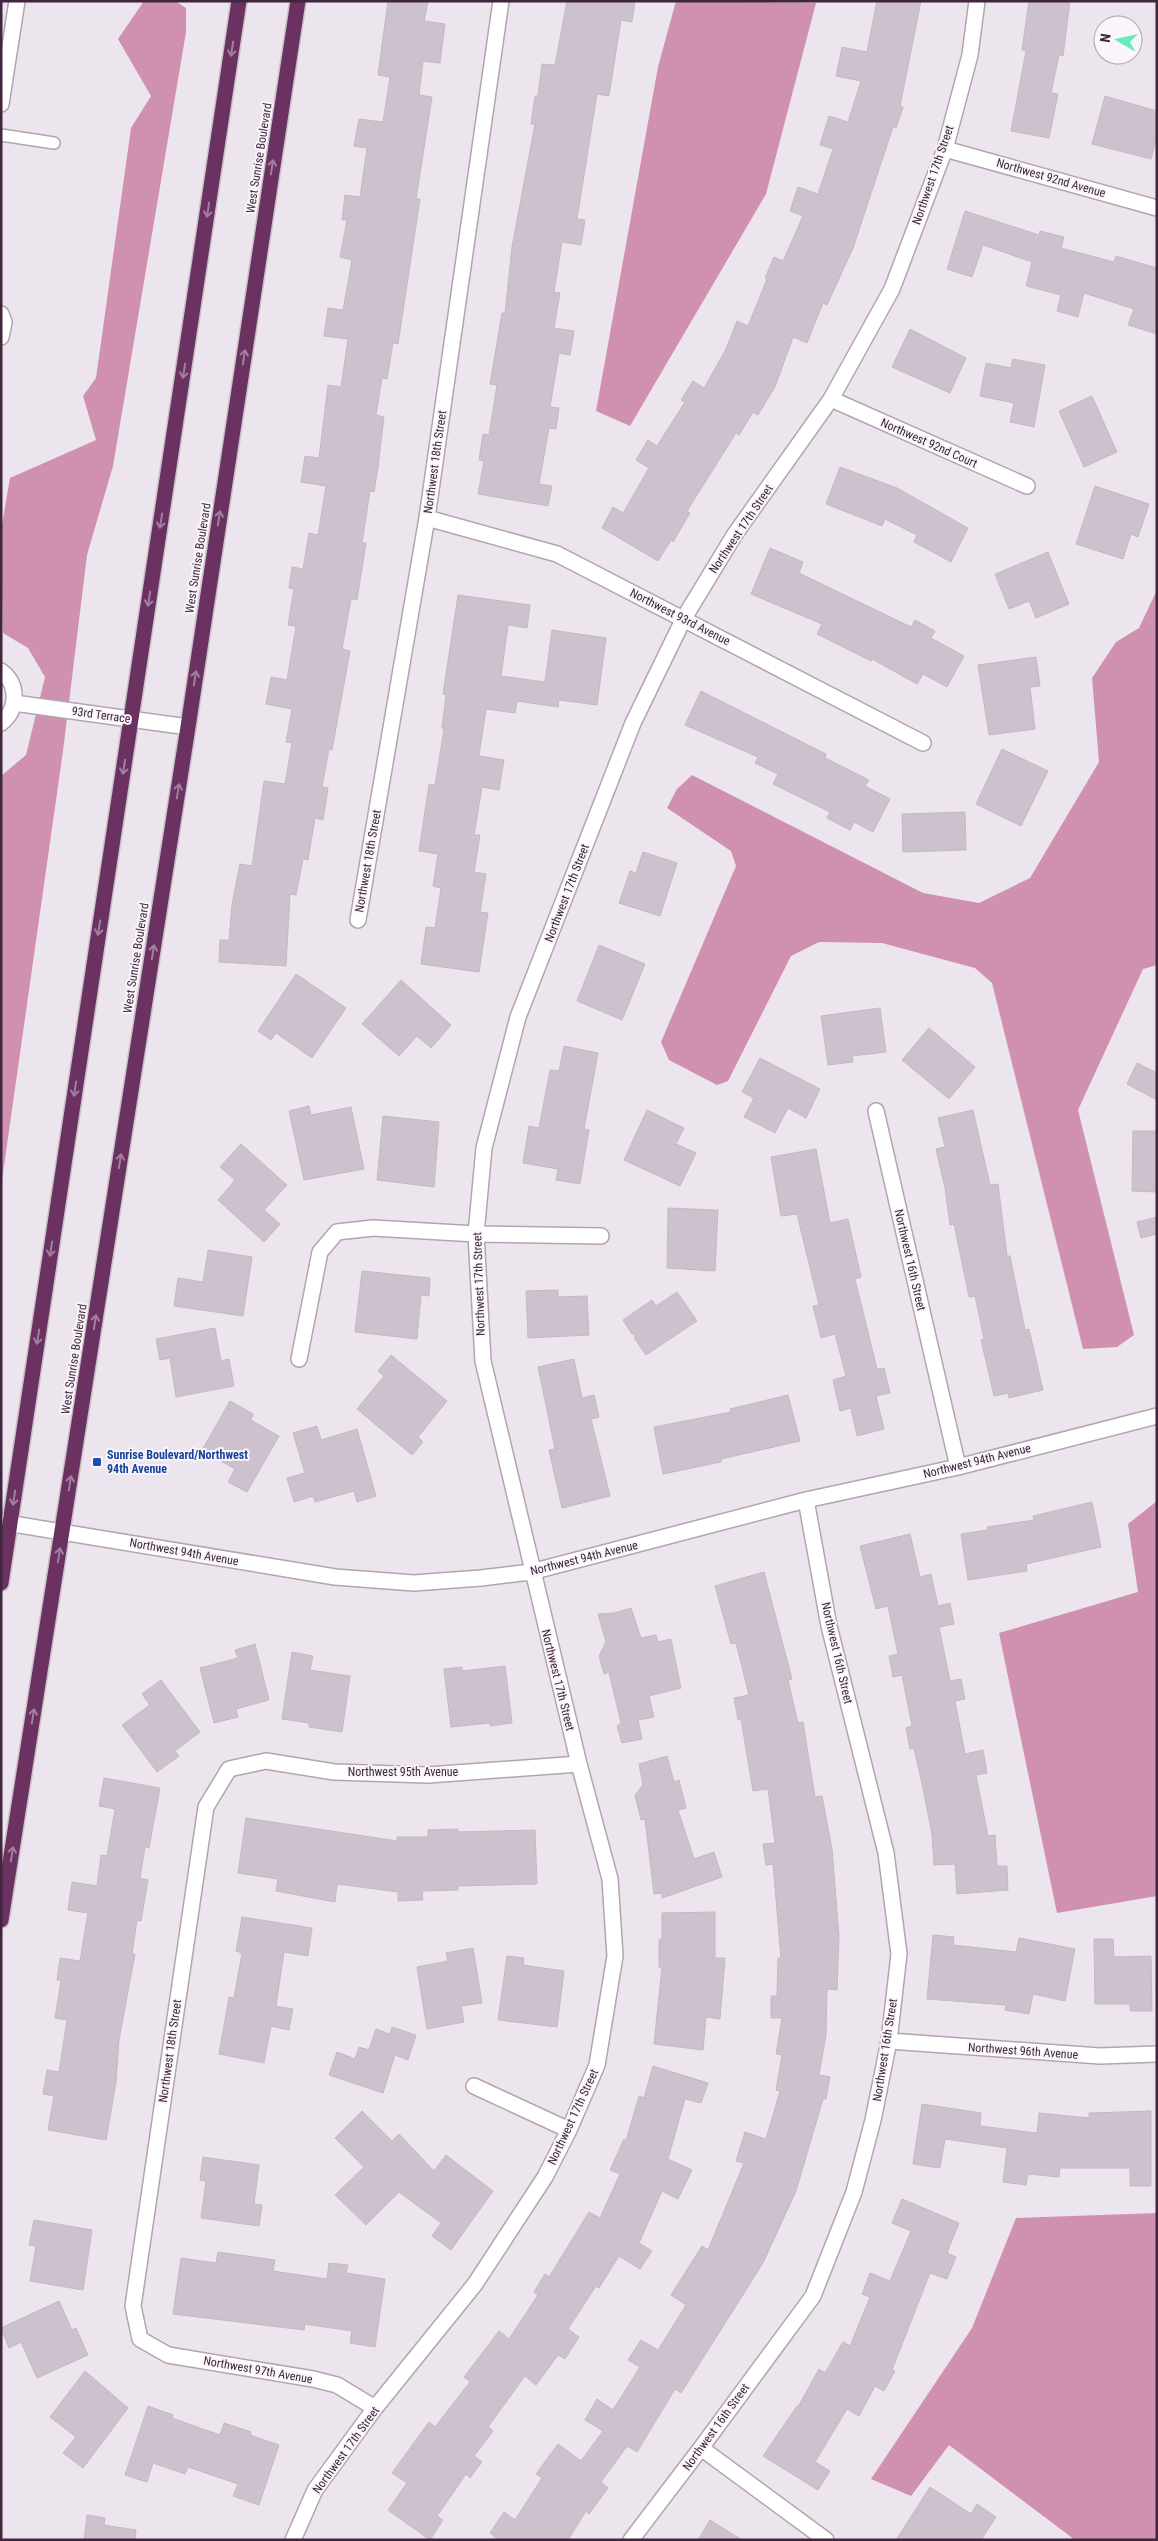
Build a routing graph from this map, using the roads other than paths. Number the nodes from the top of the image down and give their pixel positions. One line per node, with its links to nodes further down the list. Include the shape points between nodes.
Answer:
1 (17, 1): 6 (street)
2 (239, 1): 19 (highway, one-way to 19)
3 (298, 1): 21 (highway, West Sunrise Boulevard, one-way to 3)
4 (501, 1): 15 (street, Northwest 18th Street)
5 (977, 1): 9 (street, Northwest 17th Street, via 970,55)
6 (1, 104)
7 (1, 135): 8 (lane)
8 (54, 143)
9 (945, 149): 10 (street, Northwest 92nd Avenue); 13 (street, Northwest 17th Street, via 892,289)
10 (1157, 208)
11 (1, 314): 12 (street, via 4,322)
12 (1, 337)
13 (831, 399): 14 (street, Northwest 92nd Court); 16 (street, Northwest 17th Street, via 735,534)
14 (1027, 486)
15 (427, 518): 16 (street, Northwest 93rd Avenue, via 557,554); 23 (street, Northwest 18th Street)
16 (684, 618): 22 (street, Northwest 93rd Avenue); 25 (street, Northwest 17th Street, via 633,722 518,1017 484,1148)
17 (1, 670): 18 (street, via 11,682)
18 (14, 703): 19 (street, 93rd Terrace); 20 (street)
19 (131, 719): 21 (street, 93rd Terrace); 31 (highway, one-way to 31)
20 (1, 724)
21 (188, 726): 32 (highway, West Sunrise Boulevard, one-way to 21)
22 (923, 743)
23 (358, 920)
24 (876, 1112): 29 (street, Northwest 16th Street)
25 (476, 1234): 26 (street); 27 (street, via 373,1228 337,1232 320,1252); 33 (street, Northwest 17th Street, via 483,1361)
26 (601, 1236)
27 (299, 1360)
28 (1157, 1416): 29 (street, Northwest 94th Avenue)
29 (958, 1467): 30 (street, Northwest 94th Avenue)
30 (806, 1500): 33 (street, Northwest 94th Avenue); 38 (street, Northwest 16th Street, via 829,1626 886,1852 899,1954)
31 (6, 1522): 32 (street, Northwest 94th Avenue); 34 (highway)
32 (63, 1531): 33 (street, Northwest 94th Avenue, via 335,1577 414,1583); 37 (highway, West Sunrise Boulevard, one-way to 32)
33 (531, 1572): 35 (street, Northwest 17th Street)
34 (1, 1583)
35 (579, 1764): 36 (street, Northwest 95th Avenue, via 428,1775 334,1772 266,1761); 41 (street, Northwest 17th Street, via 610,1879 615,1956 597,2065)
36 (229, 1769): 42 (street, Northwest 18th Street, via 206,1807 132,2306)
37 (1, 1920)
38 (889, 2042): 39 (street, Northwest 96th Avenue, via 1100,2056); 44 (street, Northwest 16th Street, via 854,2192 813,2296)
39 (1157, 2054)
40 (474, 2086): 41 (street)
41 (569, 2130): 43 (street, Northwest 17th Street, via 545,2177 475,2284)
42 (140, 2339): 43 (street, Northwest 97th Avenue, via 168,2355 337,2385)
43 (375, 2408): 45 (street, Northwest 17th Street, via 315,2490)
44 (701, 2448): 46 (street, Northwest 16th Street); 47 (street)
45 (293, 2540)
46 (631, 2540)
47 (826, 2540)

